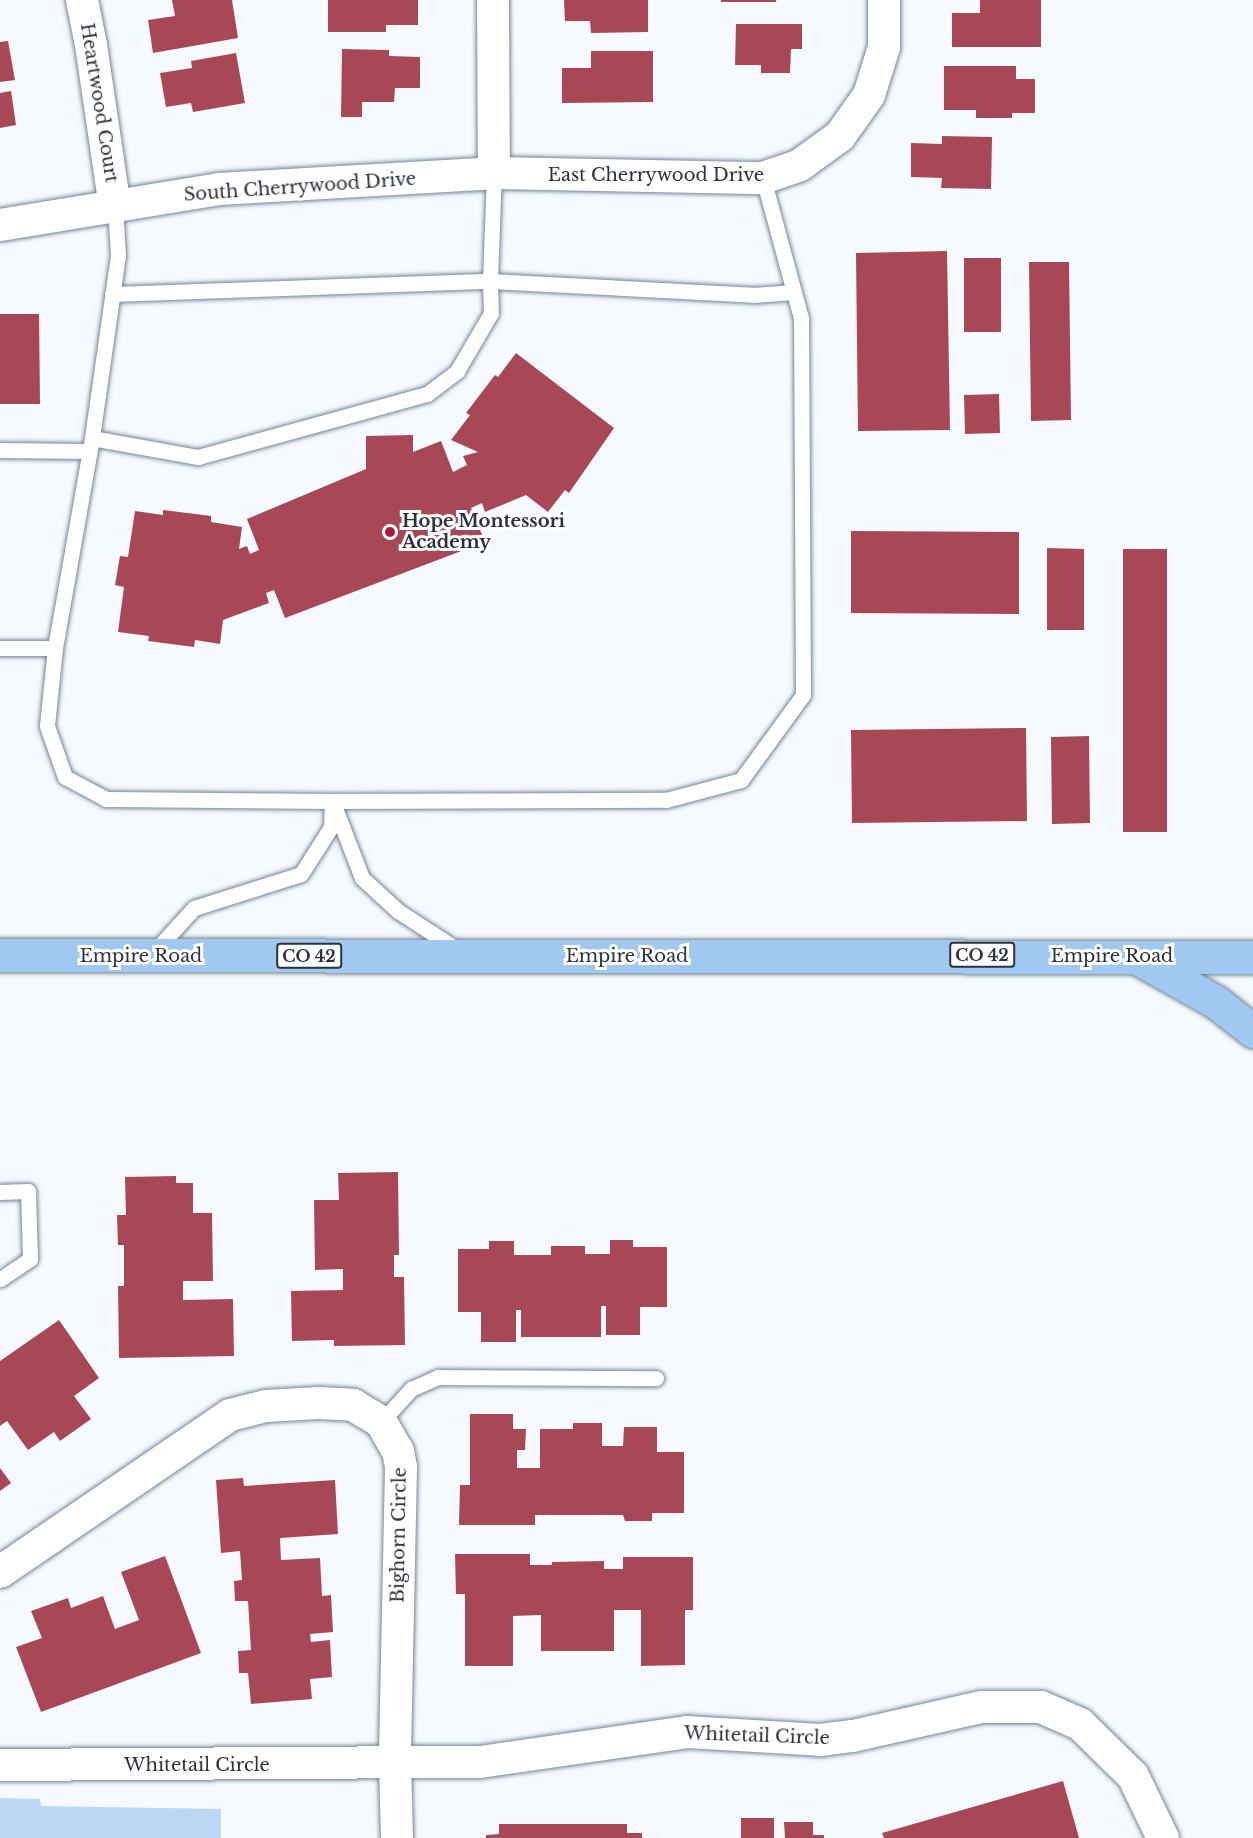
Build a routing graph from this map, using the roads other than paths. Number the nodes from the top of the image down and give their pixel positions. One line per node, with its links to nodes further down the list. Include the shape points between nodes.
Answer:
1 (82, 0): 6 (street, Heartwood Court)
2 (493, 0): 4 (street)
3 (884, 0): 5 (street, East Cherrywood Drive, via 884,47 869,95 840,136 800,165)
4 (494, 173): 5 (street, East Cherrywood Drive); 6 (street, South Cherrywood Drive, via 219,189); 8 (lane)
5 (763, 178): 9 (lane)
6 (115, 207): 7 (street, South Cherrywood Drive); 10 (lane, via 118,255)
7 (0, 225)
8 (489, 281): 9 (lane, via 753,295); 10 (lane); 11 (lane, via 491,313 457,371 427,394 198,457)
9 (794, 292): 15 (lane, via 801,318 803,695 741,780 666,800)
10 (112, 294): 11 (lane)
11 (91, 444): 12 (lane); 14 (lane)
12 (0, 450)
13 (0, 648): 14 (lane)
14 (56, 648): 15 (lane, via 47,726 65,777 106,799)
15 (332, 801): 18 (lane, via 331,827 301,874 194,908); 19 (lane, via 362,878 398,911)
16 (0, 955): 18 (main road, Empire Road / CO 42)
17 (1131, 955): 19 (main road, Empire Road / CO 42); 20 (main road, Empire Road / CO 42); 21 (main road, via 1216,1002)
18 (151, 956): 19 (main road, Empire Road / CO 42)
19 (468, 957)
20 (1253, 957)
21 (1253, 1031)
22 (0, 1192): 23 (lane, via 28,1191 30,1259)
23 (0, 1279)
24 (656, 1378): 25 (lane, via 438,1377 411,1389)
25 (381, 1422): 26 (street, Bighorn Circle, via 353,1405 319,1403 266,1406 230,1415); 28 (street, Bighorn Circle, via 398,1451 401,1467)
26 (0, 1572)
27 (0, 1764): 28 (street, Whitetail Circle)
28 (395, 1765): 29 (street); 30 (street, Whitetail Circle, via 480,1762 687,1732 820,1740 982,1707 1041,1707 1080,1724 1133,1776)
29 (397, 1838)
30 (1163, 1838)

